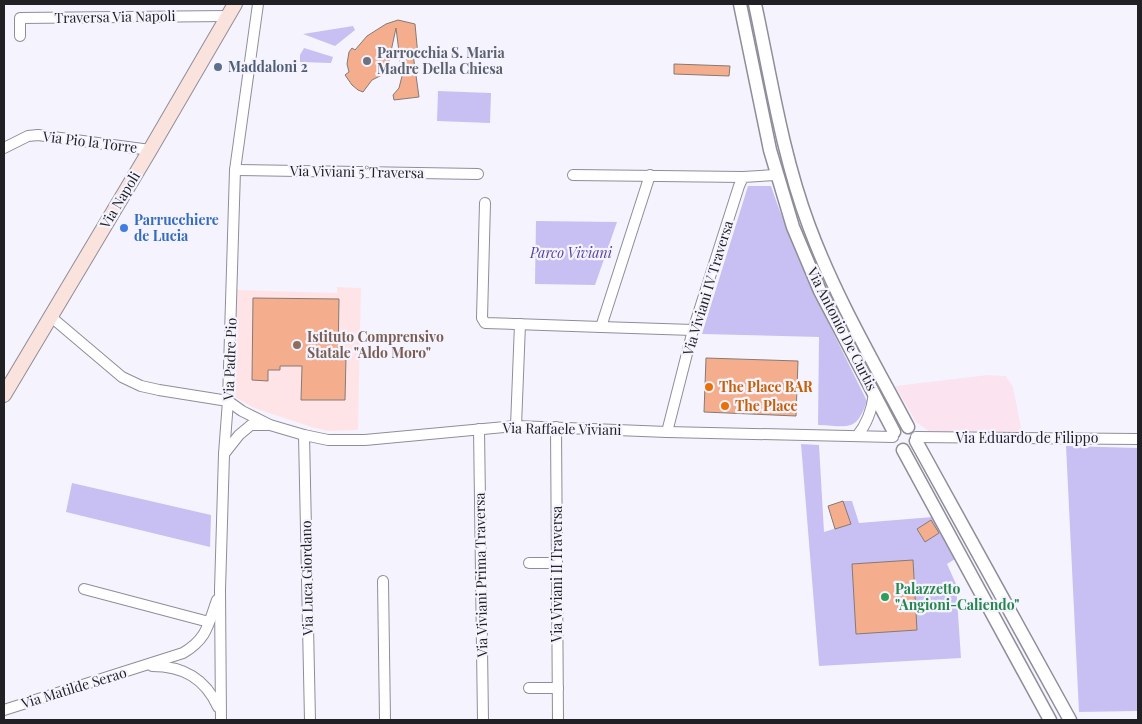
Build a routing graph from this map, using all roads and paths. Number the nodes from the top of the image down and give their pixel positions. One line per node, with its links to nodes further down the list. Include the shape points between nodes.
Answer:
1 (740, 4): 7 (street, Via Antonio De Curtis)
2 (755, 4): 6 (street, Via Antonio De Curtis)
3 (257, 5): 10 (street, Via Padre Pio)
4 (231, 10): 5 (street, Traversa Via Napoli, via 20,18); 9 (main road, Via Napoli)
5 (20, 36)
6 (771, 77): 7 (street); 31 (street, Via Antonio De Curtis, via 793,176 809,225 844,307)
7 (757, 80): 14 (street, Via Antonio De Curtis)
8 (4, 148): 9 (street, Via Pio la Torre, via 28,136 38,135)
9 (150, 150): 17 (main road, Via Napoli)
10 (235, 170): 11 (street, Via Viviani 5°Traversa); 23 (street, Via Padre Pio)
11 (478, 174)
12 (573, 175): 13 (street)
13 (650, 175): 15 (street); 19 (street)
14 (776, 175): 15 (street); 21 (street, Via Antonio De Curtis, via 793,227 820,291)
15 (743, 177): 20 (street, Via Viviani IV Traversa)
16 (486, 203): 18 (street, via 482,318 486,323)
17 (50, 316): 22 (main road, Via Napoli); 23 (street, Via Raffaele Viviani, via 122,376 141,386)
18 (520, 324): 19 (street); 25 (street)
19 (602, 327): 20 (street)
20 (693, 330): 28 (street, Via Viviani IV Traversa)
21 (874, 394): 30 (street, Via Antonio De Curtis); 32 (street, via 873,406)
22 (4, 395)
23 (228, 400): 24 (street, Via Raffaele Viviani); 35 (street, Via Padre Pio)
24 (270, 425): 29 (street, Via Raffaele Viviani); 35 (street, Via Raffaele Viviani, via 251,425)
25 (516, 426): 26 (street, Via Raffaele Viviani); 27 (street, Via Raffaele Viviani)
26 (556, 427): 28 (street, Via Raffaele Viviani); 37 (street, Via Viviani II Traversa)
27 (479, 429): 29 (street, Via Raffaele Viviani, via 365,440 328,440); 49 (street, Via Viviani Prima Traversa)
28 (667, 432): 32 (street, Via Raffaele Viviani)
29 (304, 435): 47 (street, Via Luca Giordano)
30 (894, 435): 31 (street, via 900,427); 32 (street, Via Raffaele Viviani); 34 (street, Via Antonio De Curtis, via 895,445)
31 (913, 435): 33 (street, Via Eduardo de Filippo); 34 (street, via 912,447); 52 (street, Via Antonio De Curtis)
32 (857, 436)
33 (1138, 439)
34 (903, 450): 51 (street, Via Antonio De Curtis)
35 (224, 454): 40 (street, Via Padre Pio)
36 (530, 563): 37 (street)
37 (557, 563): 44 (street, Via Viviani II Traversa)
38 (383, 581): 48 (street)
39 (84, 589): 41 (street)
40 (220, 590): 41 (street, Via Matilde Serao); 46 (street, Via Padre Pio)
41 (210, 622): 42 (street, Via Matilde Serao, via 195,647)
42 (144, 666): 45 (street, Via Matilde Serao); 46 (street, Via Matilde Serao, via 171,668 205,684)
43 (530, 688): 44 (street)
44 (558, 688): 50 (street, Via Viviani II Traversa)
45 (4, 710)
46 (221, 716)
47 (310, 720)
48 (385, 720)
49 (483, 720)
50 (558, 720)
51 (1050, 720)
52 (1070, 720)

